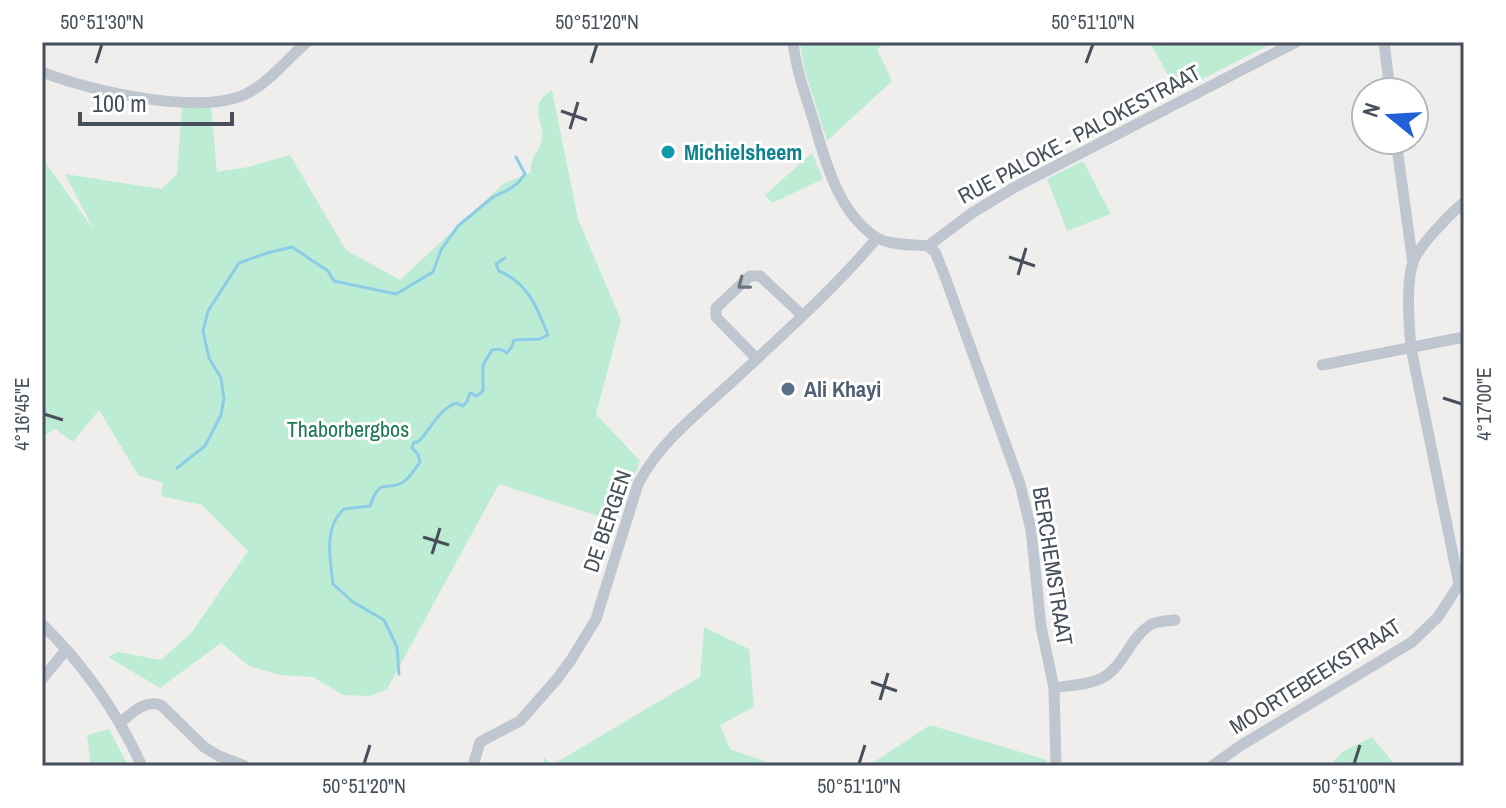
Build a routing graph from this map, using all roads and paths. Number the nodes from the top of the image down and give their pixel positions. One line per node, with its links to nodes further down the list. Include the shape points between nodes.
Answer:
1 (307, 42): 5 (street, via 258,87 226,100 124,95)
2 (793, 42): 9 (street, via 833,182 854,217)
3 (1296, 42): 10 (street, RUE PALOKE - PALOKESTRAAT, via 1028,180)
4 (1384, 42): 6 (street)
5 (42, 72)
6 (1388, 76)
7 (1398, 156): 11 (street)
8 (1464, 202): 11 (street, via 1444,219)
9 (877, 238): 10 (street); 12 (street, DE BERGEN)
10 (928, 246): 22 (street, BERCHEMSTRAAT, via 944,274 1020,484)
11 (1413, 264): 14 (street)
12 (802, 315): 15 (street, DE BERGEN); 15 (street, one-way to 15, via 760,276 750,276 716,308 716,317)
13 (1464, 337): 14 (street)
14 (1411, 348): 16 (street); 17 (street)
15 (757, 359): 26 (street, DE BERGEN, via 648,464 596,619 557,679 520,721 480,742)
16 (1322, 365)
17 (1462, 583): 28 (street, MOORTEBEEKSTRAAT, via 1412,642)
18 (1175, 620): 22 (street, via 1152,623 1103,678)
19 (42, 624): 20 (street)
20 (66, 650): 21 (street); 23 (street)
21 (42, 679)
22 (1054, 688): 27 (street, BERCHEMSTRAAT)
23 (121, 722): 24 (street); 25 (street, via 140,707 161,705 204,747)
24 (142, 766)
25 (245, 766)
26 (473, 766)
27 (1056, 766)
28 (1212, 766)

